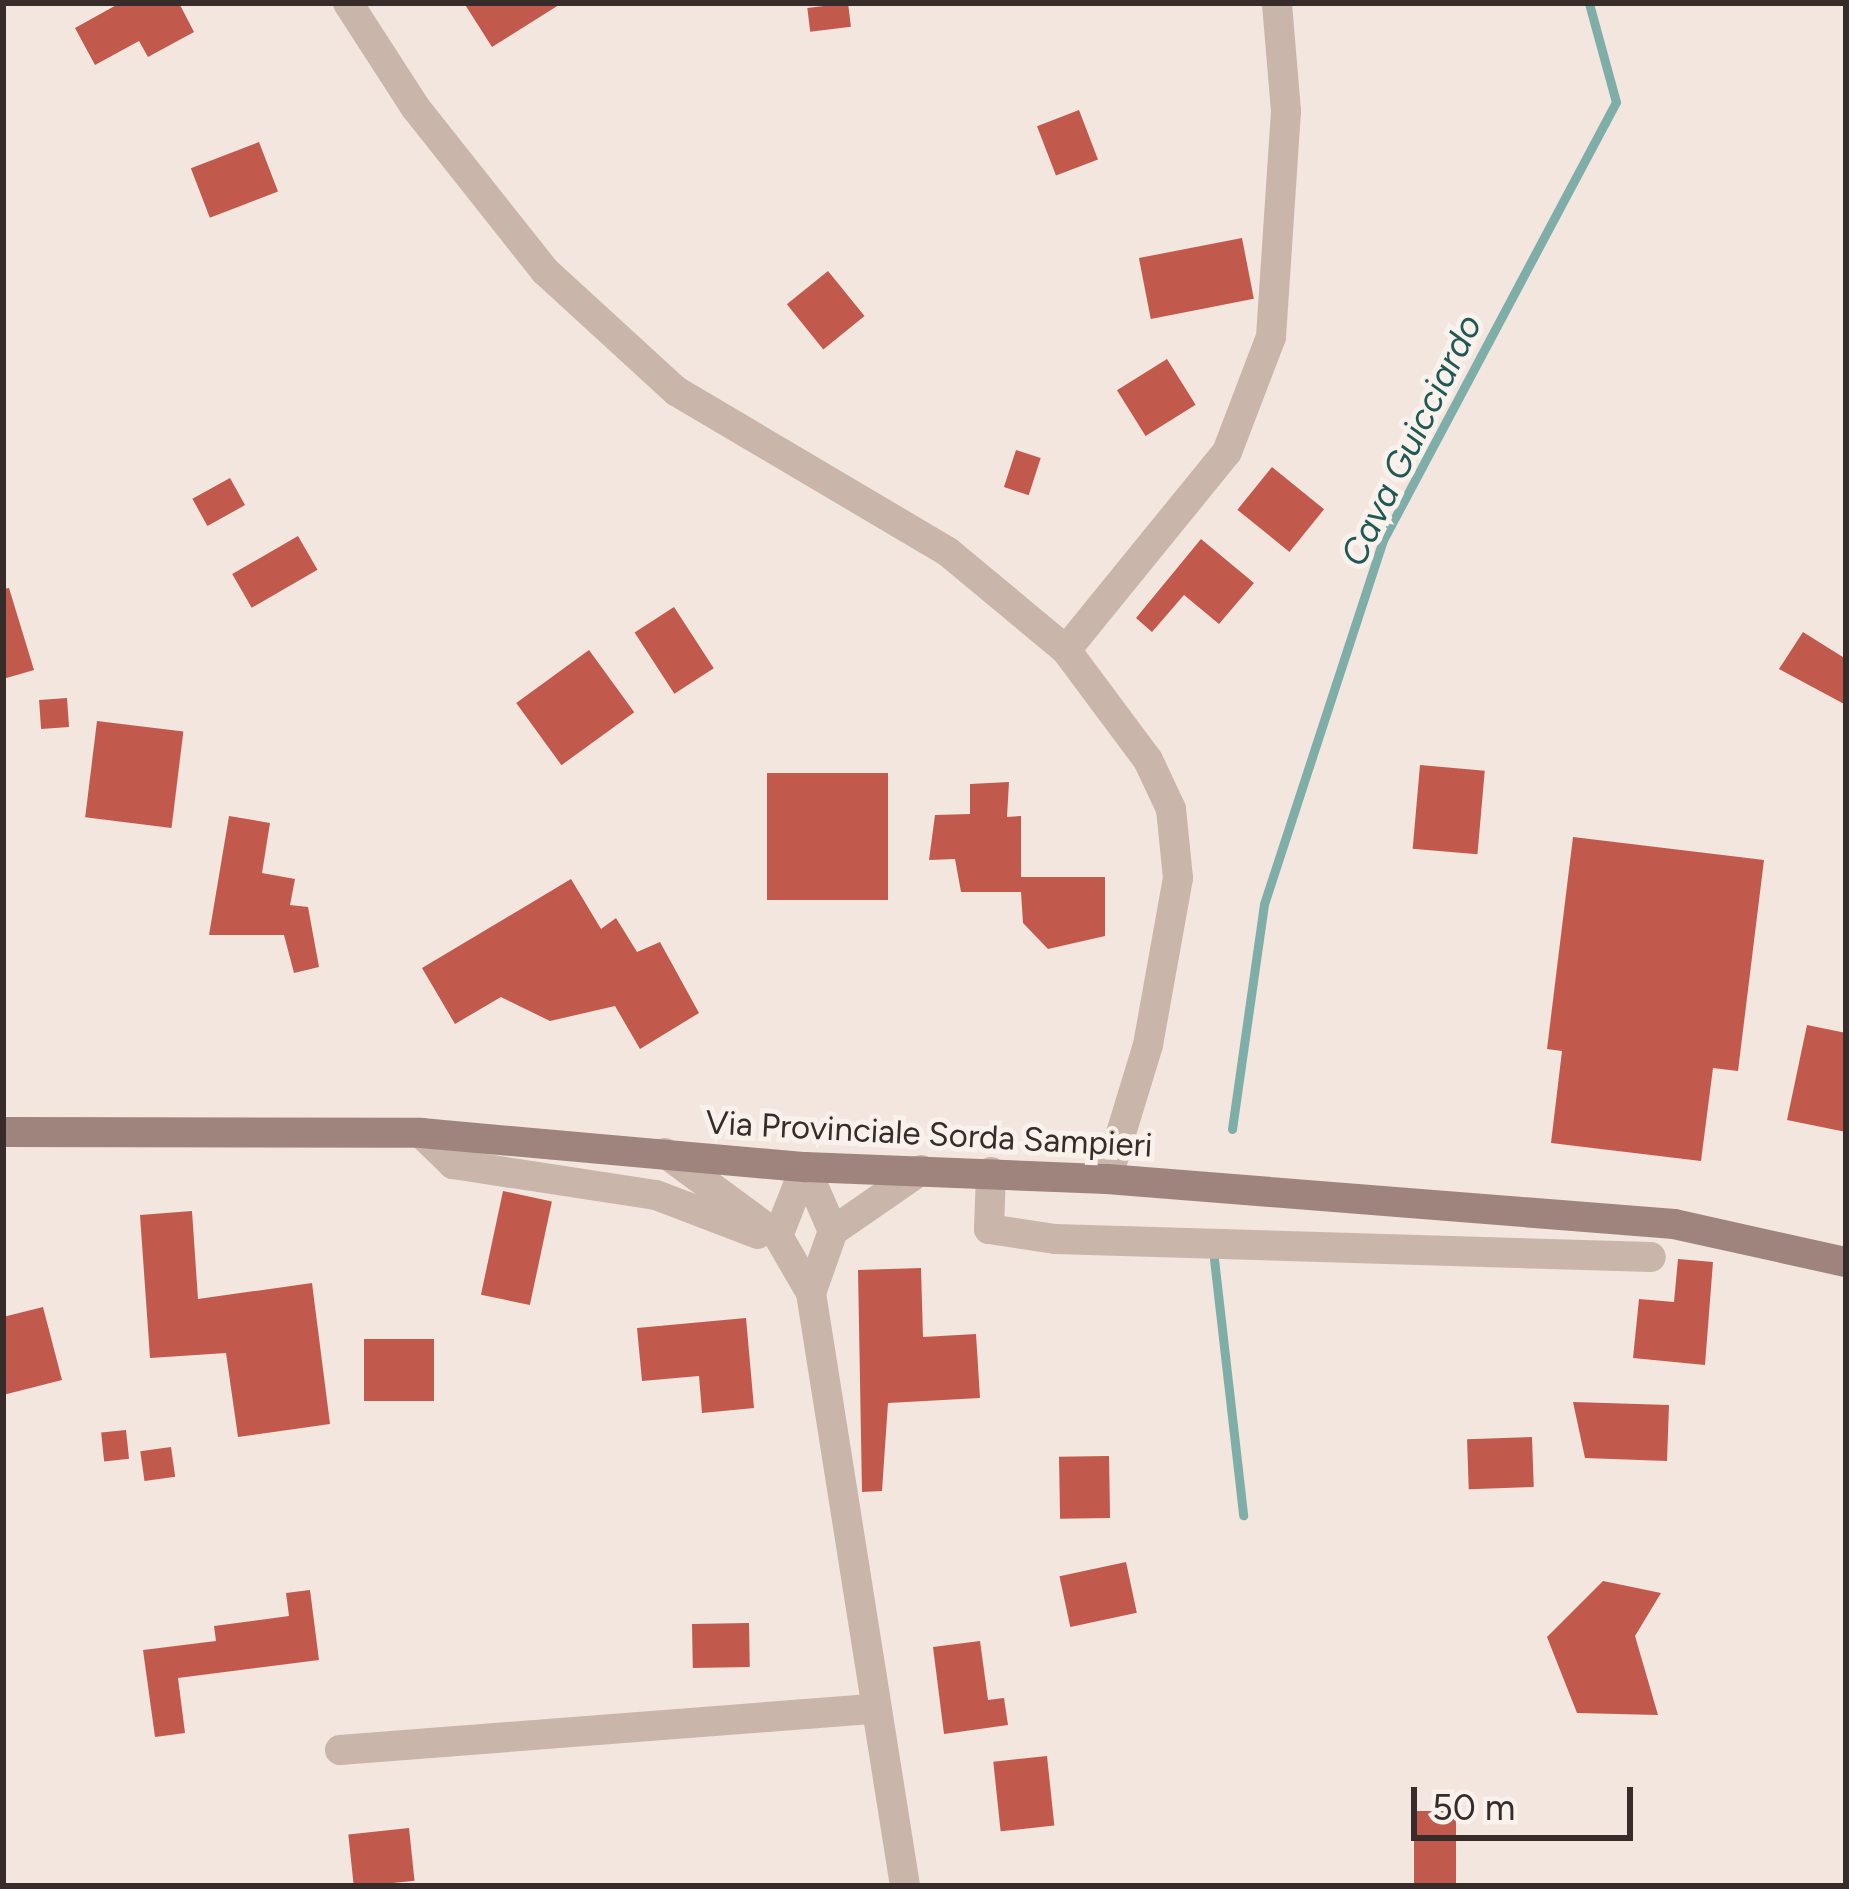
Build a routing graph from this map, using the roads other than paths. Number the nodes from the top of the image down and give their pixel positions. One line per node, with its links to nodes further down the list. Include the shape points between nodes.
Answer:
1 (348, 3): 3 (street, via 415,107 545,271 676,391 948,552)
2 (1277, 3): 3 (street, via 1286,111 1271,337 1227,452)
3 (1066, 650): 10 (street, via 1148,760 1172,809 1178,878 1148,1045)
4 (3, 1132): 5 (street, Via Provinciale Sorda Sampieri)
5 (421, 1133): 6 (street, Via Provinciale Sorda Sampieri); 12 (street, via 453,1164 707,1210)
6 (665, 1153): 7 (street, Via Provinciale Sorda Sampieri); 12 (street)
7 (805, 1167): 8 (street, Via Provinciale Sorda Sampieri); 11 (street); 12 (street)
8 (921, 1170): 9 (street, Via Provinciale Sorda Sampieri); 11 (street)
9 (991, 1172): 10 (street, Via Provinciale Sorda Sampieri); 13 (street, via 989,1229 1055,1239)
10 (1107, 1179): 14 (street, Via Provinciale Sorda Sampieri, via 1674,1223)
11 (832, 1231): 15 (street)
12 (785, 1248): 15 (street)
13 (1651, 1257)
14 (1846, 1262)
15 (811, 1293): 16 (street)
16 (870, 1709): 17 (street); 18 (street)
17 (340, 1750)
18 (904, 1886)

